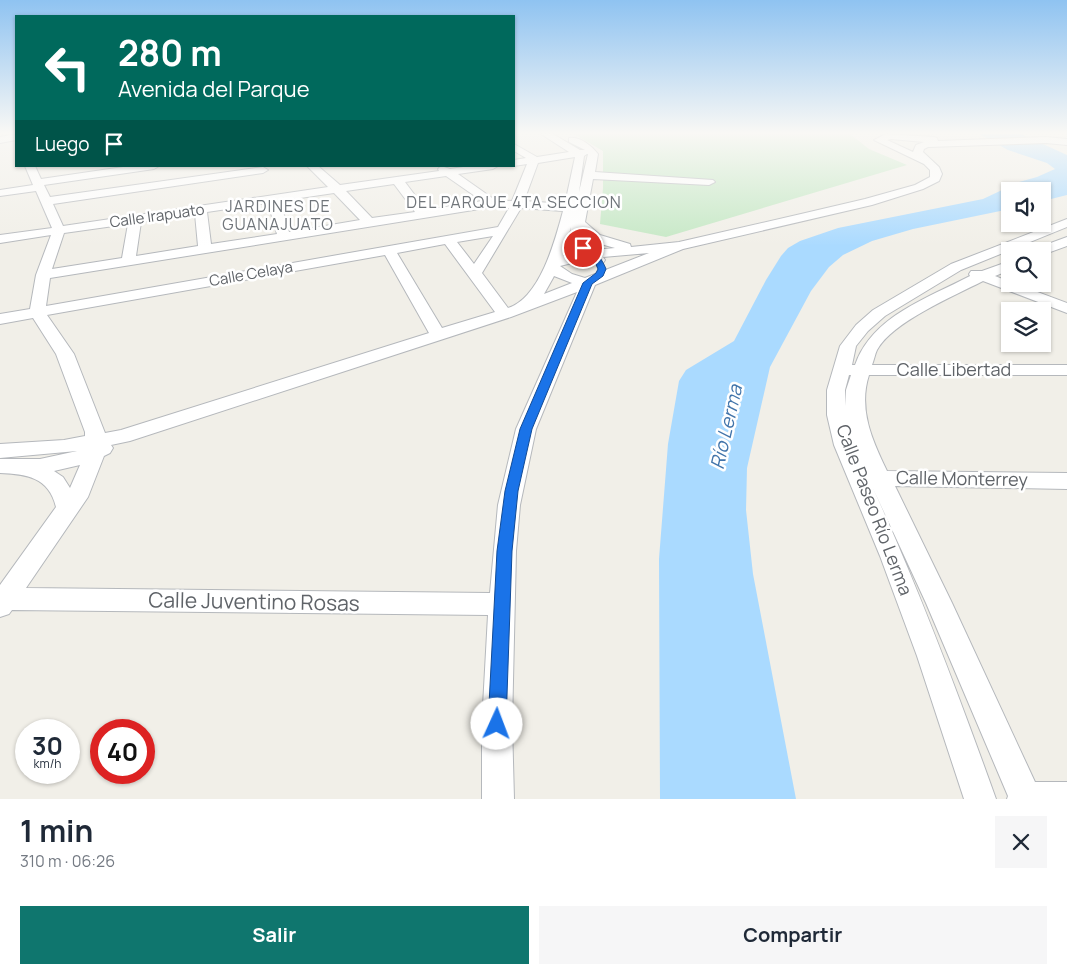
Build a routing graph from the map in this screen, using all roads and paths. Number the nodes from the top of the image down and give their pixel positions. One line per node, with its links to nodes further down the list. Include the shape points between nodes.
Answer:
1 (91, 171): 15 (street)
2 (242, 171): 15 (street)
3 (318, 171): 16 (street)
4 (438, 171): 13 (street, Calle Irapuato)
5 (446, 171): 19 (street)
6 (506, 171): 12 (street)
7 (524, 171): 12 (street)
8 (577, 171): 22 (street)
9 (590, 171): 11 (street)
10 (936, 171): 36 (street, via 937,177 919,187 845,208)
11 (589, 175): 14 (street); 28 (street)
12 (518, 179): 20 (street)
13 (397, 180): 16 (street, Calle Irapuato); 24 (street)
14 (709, 182)
15 (38, 184): 17 (street); 29 (street)
16 (337, 189): 18 (street, Calle Irapuato); 26 (street)
17 (0, 193)
18 (273, 199): 23 (street, Calle Irapuato); 32 (street)
19 (492, 203): 20 (street); 21 (street)
20 (517, 204): 22 (street); 30 (street)
21 (457, 208): 24 (street); 31 (street)
22 (570, 208): 43 (street)
23 (201, 209): 25 (street, Calle Irapuato); 38 (street)
24 (423, 214): 26 (street)
25 (135, 219): 29 (street, Calle Irapuato); 42 (street)
26 (369, 222): 32 (street)
27 (1067, 222): 44 (street, Calle Paseo Río Lerma)
28 (578, 224): 40 (street, via 604,241); 41 (street, via 577,238)
29 (59, 230): 33 (street, Calle Irapuato); 47 (street)
30 (503, 230): 31 (street, Calle Celaya); 46 (street)
31 (476, 235): 34 (street, Calle Celaya)
32 (284, 236): 38 (street)
33 (0, 239)
34 (448, 239): 39 (street, Calle Celaya); 46 (street)
35 (1067, 241): 37 (street)
36 (678, 246): 40 (street); 49 (street)
37 (1051, 248)
38 (205, 249): 42 (street)
39 (388, 249): 52 (street, Calle Celaya); 55 (street)
40 (651, 249): 41 (street)
41 (591, 254): 43 (street); 49 (street, via 602,269)
42 (128, 261): 47 (street)
43 (552, 264): 49 (street, via 566,277); 51 (street, via 538,294)
44 (956, 267): 48 (street); 56 (street, Calle Paseo Río Lerma, via 880,313 862,328 848,346)
45 (1001, 269): 48 (street, Calle Paseo Río Lerma)
46 (474, 274): 53 (street)
47 (43, 275): 52 (street)
48 (982, 276): 50 (street); 56 (street, Calle Paseo Río Lerma, via 900,320 882,333)
49 (588, 283): 51 (street); 68 (street, via 523,438 509,505)
50 (1065, 305)
51 (523, 308): 53 (street)
52 (37, 312): 54 (street, Calle Celaya); 59 (street, via 65,354 92,421)
53 (505, 314): 55 (street)
54 (0, 319)
55 (438, 335): 58 (street)
56 (851, 370): 57 (street, Calle Libertad); 63 (street, Calle Paseo Río Lerma, via 836,390 837,416 844,445); 64 (street, Calle Paseo Río Lerma, via 856,416)
57 (1067, 370)
58 (123, 436): 59 (street)
59 (94, 447): 60 (street); 62 (street, via 60,463); 66 (street, via 88,475)
60 (0, 451)
61 (0, 466): 62 (street)
62 (29, 468): 66 (street, via 52,479 61,488)
63 (858, 478): 64 (street, Calle Monterrey); 71 (street, Calle Paseo Río Lerma, via 931,656)
64 (880, 478): 65 (street, Calle Monterrey); 72 (street, Calle Paseo Río Lerma)
65 (1067, 481)
66 (68, 510): 67 (street)
67 (2, 603): 68 (street, Calle Juventino Rosas)
68 (502, 604): 70 (street, via 497,724)
69 (1067, 798): 72 (street)
70 (498, 799)
71 (980, 799)
72 (1025, 799)

